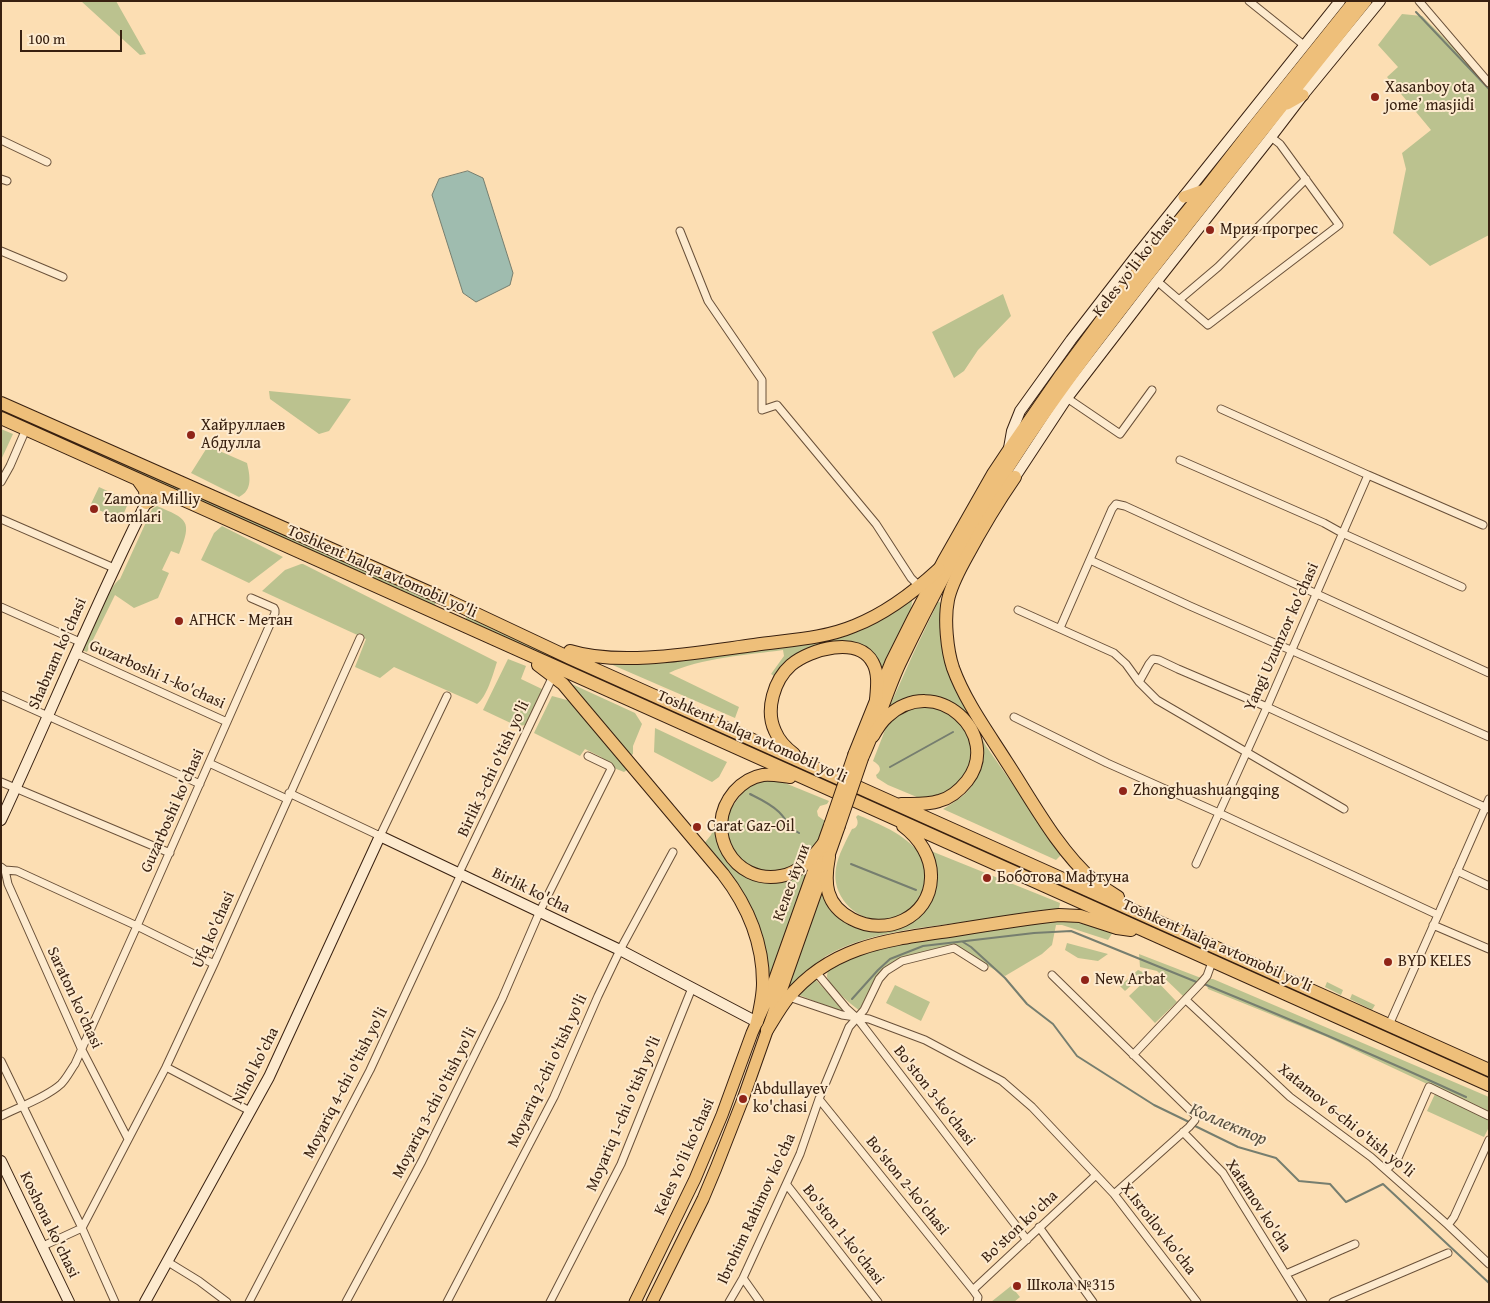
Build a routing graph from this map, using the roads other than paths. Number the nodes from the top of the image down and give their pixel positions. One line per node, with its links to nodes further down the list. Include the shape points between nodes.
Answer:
1 (1249, 1): 7 (street)
2 (1340, 1): 7 (street, Keles yoʻli koʻchasi)
3 (1354, 1): 15 (main road, Keles yoʻli koʻchasi)
4 (1366, 1): 10 (main road, Keles yoʻli koʻchasi)
5 (1380, 1): 9 (street, Keles yoʻli koʻchasi)
6 (1419, 1): 8 (street)
7 (1305, 46): 16 (street, Keles yoʻli koʻchasi)
8 (1489, 83)
9 (1303, 95): 10 (main road); 11 (street, Keles yoʻli koʻchasi)
10 (1281, 107): 35 (main road, Keles yoʻli koʻchasi, via 1077,367)
11 (1271, 138): 14 (street, via 1280,144); 20 (street, Keles yoʻli koʻchasi)
12 (1, 140): 13 (street)
13 (47, 162)
14 (1306, 179): 21 (street, via 1218,267); 21 (street, via 1339,225 1208,325)
15 (1204, 190): 16 (main road); 29 (main road, Keles yoʻli koʻchasi, via 1129,282)
16 (1184, 196): 29 (street, Keles yoʻli koʻchasi, via 1071,340 1020,411)
17 (680, 232): 44 (street, via 708,301 762,380 762,410 777,405 876,524)
18 (1, 251): 19 (street)
19 (63, 278)
20 (1156, 281): 21 (street); 23 (street, Keles yoʻli koʻchasi)
21 (1179, 300)
22 (1152, 390): 23 (street, via 1120,434)
23 (1067, 398): 32 (street, Keles yoʻli koʻchasi)
24 (1, 403): 26 (highway, Toshkent halqa avtomobil yo'li)
25 (1221, 409): 31 (street)
26 (23, 413): 28 (highway); 48 (highway, Toshkent halqa avtomobil yo'li)
27 (1, 418): 28 (highway, Toshkent halqa avtomobil yo'li)
28 (22, 427): 33 (highway, Toshkent halqa avtomobil yo'li); 34 (street, via 10,466)
29 (1009, 449): 42 (main road, Keles yoʻli koʻchasi)
30 (1180, 460): 40 (street)
31 (1368, 474): 39 (street); 40 (street, Yangi Uzumzor ko'chasi)
32 (1015, 477): 35 (main road); 101 (highway, via 950,592 947,632 953,666 965,695 1057,839 1094,880)
33 (138, 480): 36 (highway, Toshkent halqa avtomobil yo'li); 37 (highway, via 145,490)
34 (1, 482)
35 (996, 487): 42 (main road, Keles yoʻli koʻchasi)
36 (171, 494): 37 (highway, via 157,496); 51 (highway, Toshkent halqa avtomobil yo'li)
37 (146, 503): 43 (street, Shabnam ko'chasi)
38 (1, 519): 43 (street)
39 (1483, 525)
40 (1342, 533): 45 (street); 46 (street, Yangi Uzumzor ko'chasi)
41 (1090, 560): 46 (street, via 1116,504); 52 (street); 56 (street)
42 (944, 566): 44 (highway); 64 (main road, via 891,662); 69 (main road, via 899,666)
43 (114, 568): 55 (street, Shabnam ko'chasi)
44 (919, 586): 54 (highway, via 876,616 853,627 820,636 693,653 630,657 581,654)
45 (1462, 587)
46 (1316, 594): 56 (street, Yangi Uzumzor ko'chasi); 59 (street)
47 (251, 598): 68 (street, Guzarboshi ko'chasi, via 274,608 275,613)
48 (451, 602): 51 (highway); 54 (highway, Toshkent halqa avtomobil yo'li)
49 (1, 607): 55 (street, Guzarboshi 1-ko'chasi)
50 (1018, 610): 52 (street)
51 (444, 618): 57 (highway, Toshkent halqa avtomobil yo'li)
52 (1060, 628): 61 (street, via 1114,653)
53 (360, 638): 80 (street, Ufq ko'chasi)
54 (535, 640): 75 (highway, Toshkent halqa avtomobil yo'li)
55 (80, 642): 58 (street, Shabnam ko'chasi)
56 (1291, 649): 65 (street, Yangi Uzumzor ko'chasi); 70 (street)
57 (523, 652): 60 (highway); 76 (highway, Toshkent halqa avtomobil yo'li)
58 (75, 653): 66 (street, Shabnam ko'chasi); 68 (street, Guzarboshi 1-ko'chasi)
59 (1489, 673)
60 (553, 676): 97 (street, Birlik 3-chi o'tish yo'li); 117 (highway, via 737,894 752,924 762,965)
61 (1139, 682): 65 (street, via 1153,659 1159,660); 71 (street, via 1157,700)
62 (1, 695): 66 (street)
63 (447, 696): 89 (street)
64 (876, 700): 73 (main road); 75 (highway, via 874,666 859,650 847,647 824,650 789,667 775,690 772,722 782,743)
65 (1267, 707): 71 (street, Yangi Uzumzor ko'chasi); 83 (street)
66 (47, 715): 78 (street); 79 (street, Shabnam ko'chasi)
67 (1014, 718): 85 (street)
68 (227, 722): 74 (street, Guzarboshi ko'chasi)
69 (873, 736): 73 (main road); 82 (highway, via 893,712 911,703 926,701 956,711 969,726 976,742 974,768 958,791 932,803)
70 (1489, 737)
71 (1246, 751): 84 (street); 85 (street, Yangi Uzumzor ko'chasi)
72 (588, 756): 99 (street, Moyariq 3-chi o'tish yo'li, via 611,769)
73 (858, 756): 88 (main road, Келес йули, bridge)
74 (209, 763): 78 (street, Guzarboshi ko'chasi); 80 (street, Birlik ko'cha)
75 (806, 764): 82 (highway, Toshkent halqa avtomobil yo'li)
76 (802, 778): 86 (highway, Toshkent halqa avtomobil yo'li); 90 (highway, via 768,775 745,782 724,809 723,842 740,866 760,875 774,876 788,874 804,865)
77 (1, 782): 79 (street)
78 (200, 784): 92 (street, Guzarboshi ko'chasi)
79 (16, 788): 87 (street, Shabnam ko'chasi); 92 (street)
80 (288, 796): 89 (street, Birlik ko'cha); 108 (street, Ufq ko'chasi)
81 (1489, 799): 83 (street)
82 (896, 804): 101 (highway, Toshkent halqa avtomobil yo'li)
83 (1487, 808): 96 (street)
84 (1344, 809)
85 (1219, 813): 94 (street, Yangi Uzumzor ko'chasi); 100 (street)
86 (891, 818): 93 (highway, via 916,839 930,868 927,895 907,918 893,925 877,927 846,917 836,907 828,891); 104 (highway, Toshkent halqa avtomobil yo'li)
87 (1, 820)
88 (835, 826): 90 (main road, Келес йули); 93 (main road)
89 (380, 836): 97 (street, Birlik ko'cha); 126 (street, Nihol ko'cha, via 270,1077)
90 (823, 844): 117 (main road, Келес йули, via 769,995)
91 (672, 852): 106 (street, Moyariq 2-chi o'tish yo'li)
92 (170, 853): 103 (street, Guzarboshi ko'chasi)
93 (828, 857): 117 (main road)
94 (1196, 864)
95 (3, 868): 103 (street); 118 (street, Saraton ko'chasi)
96 (1457, 871): 98 (street); 100 (street)
97 (460, 874): 99 (street, Birlik ko'cha); 156 (street, Moyariq 4-chi o'tish yo'li, via 370,1070)
98 (1489, 886)
99 (540, 911): 106 (street, Birlik ko'cha); 157 (street, Moyariq 3-chi o'tish yo'li, via 502,999 422,1162)
100 (1438, 915): 102 (street)
101 (1145, 916): 116 (highway, Toshkent halqa avtomobil yo'li)
102 (1433, 924): 105 (street); 116 (street)
103 (137, 926): 108 (street); 118 (street, Guzarboshi ko'chasi)
104 (1146, 932): 107 (highway, Toshkent halqa avtomobil yo'li); 110 (highway, via 1117,928 1080,916 1043,916 884,941 847,953)
105 (1489, 949)
106 (620, 950): 112 (street, Birlik ko'cha); 158 (street, Moyariq 2-chi o'tish yo'li, via 554,1097)
107 (1212, 962): 114 (street, via 1207,976); 123 (highway, Toshkent halqa avtomobil yo'li)
108 (214, 964): 121 (street, Ufq ko'chasi)
109 (984, 967): 115 (street, Ibrohim Rahimov ko'cha, via 954,948 902,961 879,979)
110 (816, 972): 113 (highway); 115 (street, Bo'ston 3-ko'chasi)
111 (1052, 976): 119 (street)
112 (692, 988): 117 (street, Birlik ko'cha); 159 (street, Moyariq 1-chi o'tish yo'li, via 621,1164)
113 (789, 997): 115 (street, X.Isroilov ko'cha); 117 (highway)
114 (1186, 1000): 119 (street); 133 (street, Xatamov 6-chi o'tish yo'li, via 1290,1097)
115 (857, 1018): 124 (street, Ibrohim Rahimov ko'cha, via 848,1027); 134 (street, X.Isroilov ko'cha, via 869,1019 925,1040 1002,1081 1032,1107); 141 (street, Bo'ston 3-ko'chasi)
116 (1388, 1025): 122 (highway, Toshkent halqa avtomobil yo'li)
117 (762, 1026): 135 (main road, Keles Yoʻli koʻchasi); 147 (main road, Keles Yoʻli koʻchasi, via 743,1099 703,1200)
118 (81, 1048): 125 (street, via 67,1077 50,1092); 130 (street, Saraton ko'chasi)
119 (1133, 1055): 129 (street, Xatamov ko'cha, via 1196,1116)
120 (1, 1061): 125 (street)
121 (166, 1067): 126 (street); 130 (street, Ufq ko'chasi)
122 (1489, 1070)
123 (1489, 1085)
124 (819, 1099): 136 (street, Ibrohim Rahimov ko'cha); 151 (street, Bo'ston 2-ko'chasi)
125 (23, 1106): 127 (street); 140 (street)
126 (250, 1111): 146 (street, Nihol ko'cha)
127 (1, 1116)
128 (1489, 1116): 133 (street, via 1429,1087 1398,1158)
129 (1188, 1127): 137 (street); 149 (street, Xatamov ko'cha, via 1223,1173)
130 (128, 1138): 140 (street, Ufq ko'chasi)
131 (1489, 1140): 138 (street)
132 (1, 1161): 143 (street, Koshona ko'chasi)
133 (1386, 1170): 138 (street, Xatamov 6-chi o'tish yo'li)
134 (1096, 1175): 137 (street, X.Isroilov ko'cha); 139 (street, Bo'ston ko'cha)
135 (695, 1179): 144 (main road, Keles Yoʻli koʻchasi); 147 (main road, via 701,1181 701,1188 680,1234)
136 (787, 1185): 150 (street, Ibrohim Rahimov ko'cha); 165 (street, Bo'ston 1-ko'chasi)
137 (1114, 1194): 168 (street, X.Isroilov ko'cha)
138 (1448, 1224): 148 (street, Xatamov 6-chi o'tish yo'li)
139 (1039, 1227): 141 (street, Bo'ston ko'cha); 167 (street)
140 (82, 1228): 143 (street); 153 (street)
141 (1027, 1240): 151 (street, Bo'ston ko'cha)
142 (1355, 1244): 149 (street)
143 (43, 1246): 152 (street, Koshona ko'chasi)
144 (662, 1247): 160 (main road, Keles Yoʻli koʻchasi); 161 (main road)
145 (1448, 1253): 170 (street)
146 (168, 1262): 154 (street, Nihol ko'cha); 155 (street)
147 (671, 1264): 162 (main road, Keles Yoʻli koʻchasi)
148 (1489, 1264)
149 (1286, 1274): 169 (street, Xatamov ko'cha)
150 (743, 1278): 163 (street, Ibrohim Rahimov ko'cha); 164 (street)
151 (973, 1290): 166 (street, via 978,1297)
152 (69, 1302)
153 (115, 1302)
154 (145, 1302)
155 (227, 1302)
156 (249, 1302)
157 (346, 1302)
158 (447, 1302)
159 (550, 1302)
160 (635, 1302)
161 (641, 1302)
162 (652, 1302)
163 (729, 1302)
164 (760, 1302)
165 (878, 1302)
166 (977, 1302)
167 (1093, 1302)
168 (1197, 1302)
169 (1302, 1302)
170 (1333, 1302)

